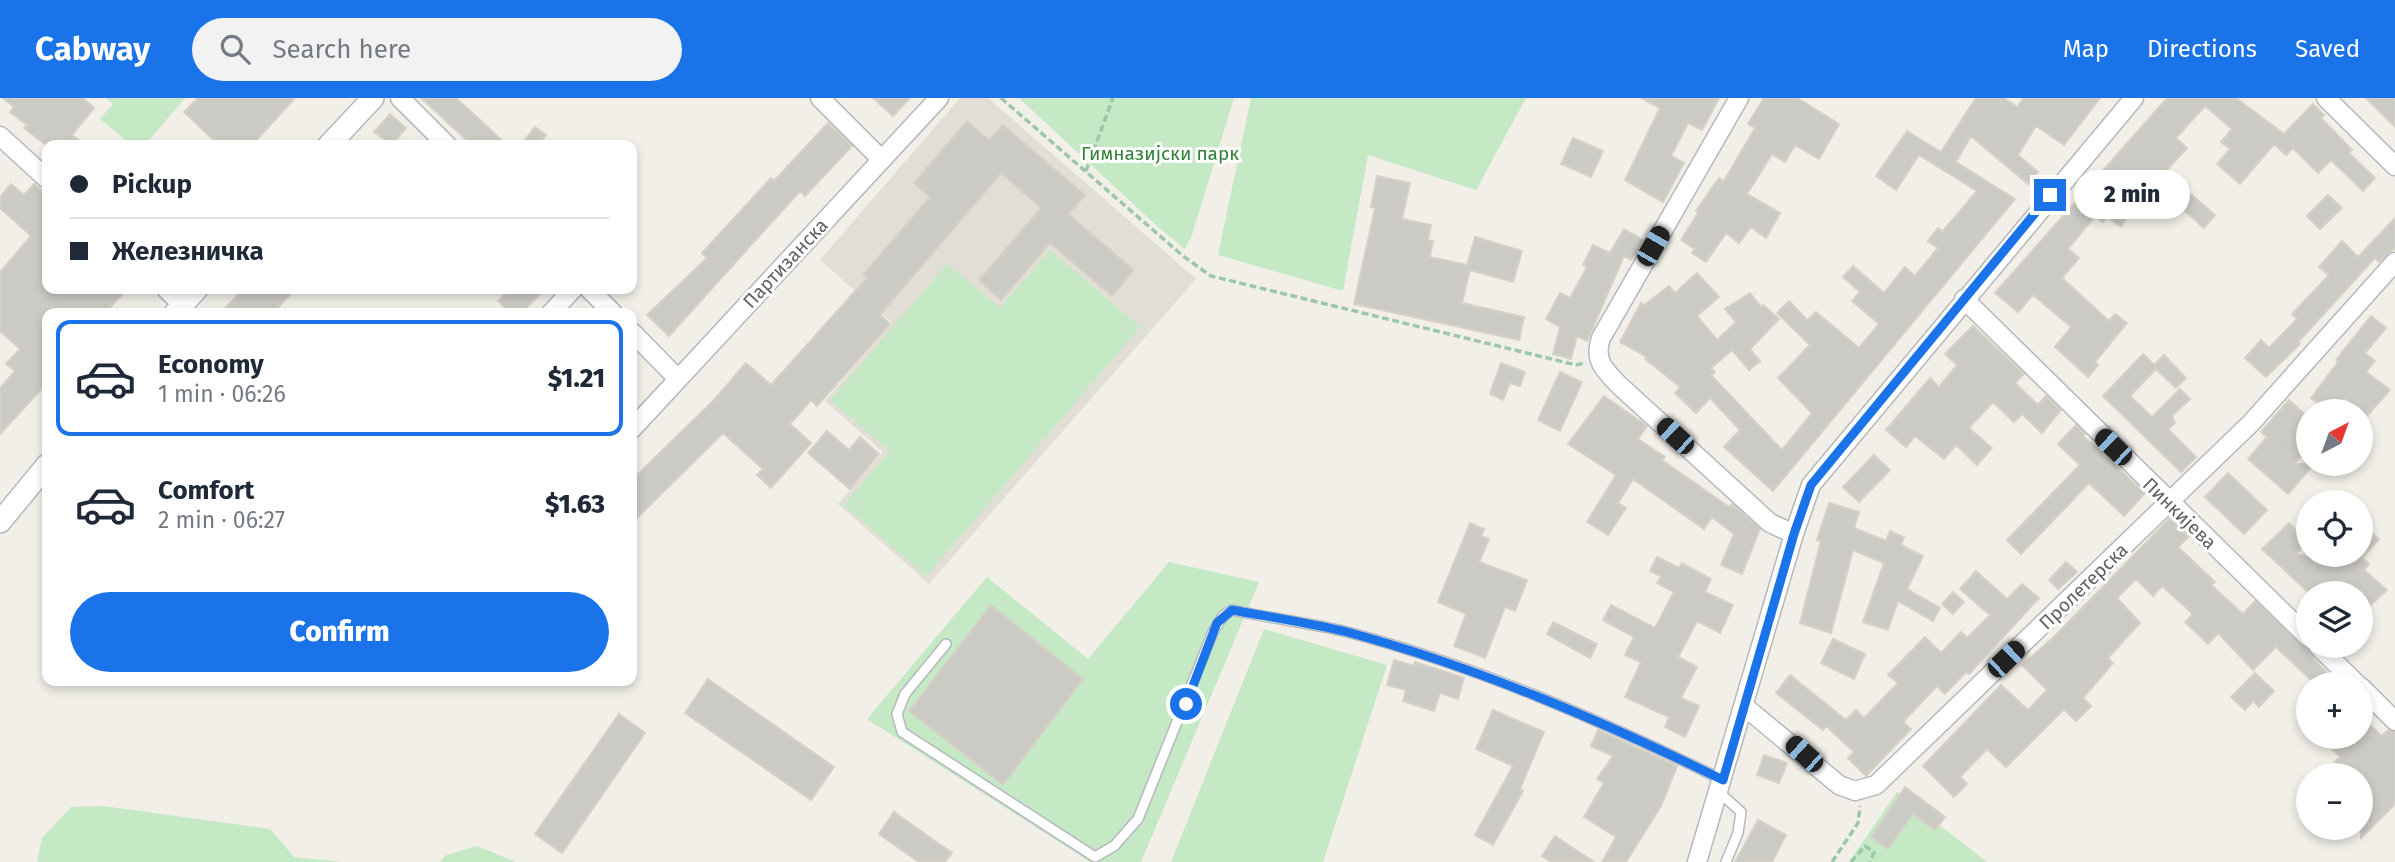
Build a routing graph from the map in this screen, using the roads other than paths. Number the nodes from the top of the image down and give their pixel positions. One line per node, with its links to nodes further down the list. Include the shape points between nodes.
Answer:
1 (373, 98): 9 (street)
2 (400, 98): 10 (street)
3 (820, 98): 11 (street)
4 (939, 98): 11 (street, Партизанска)
5 (1739, 98): 26 (street, via 1601,338 1599,360 1620,386 1770,523)
6 (2134, 98): 17 (street)
7 (2326, 98): 12 (street)
8 (0, 136): 13 (street)
9 (334, 140)
10 (442, 140)
11 (881, 159): 21 (street, Партизанска)
12 (2395, 166)
13 (42, 174)
14 (2395, 262): 24 (street, Пролетерска, via 2251,423)
15 (568, 294): 18 (street)
16 (594, 294): 19 (street)
17 (1964, 299): 24 (street, Пинкијева); 26 (street, via 1821,471)
18 (556, 308)
19 (608, 308)
20 (637, 337): 21 (street)
21 (678, 379): 22 (street, Партизанска)
22 (637, 424)
23 (42, 471): 25 (street)
24 (2170, 503): 27 (street, Пинкијева); 32 (street, Пролетерска, via 1876,785 1859,790 1839,785)
25 (0, 522)
26 (1794, 534): 32 (street)
27 (2296, 625)
28 (946, 644): 34 (lane, via 905,694 897,714 902,732 1095,857 1114,846 1138,819 1213,632 1232,610 1346,632 1449,664 1612,727)
29 (2330, 658): 30 (street)
30 (2345, 672)
31 (2373, 699): 33 (street)
32 (1744, 706): 34 (street)
33 (2395, 720)
34 (1721, 786): 35 (street); 36 (lane, via 1741,811)
35 (1697, 862)
36 (1726, 862)

